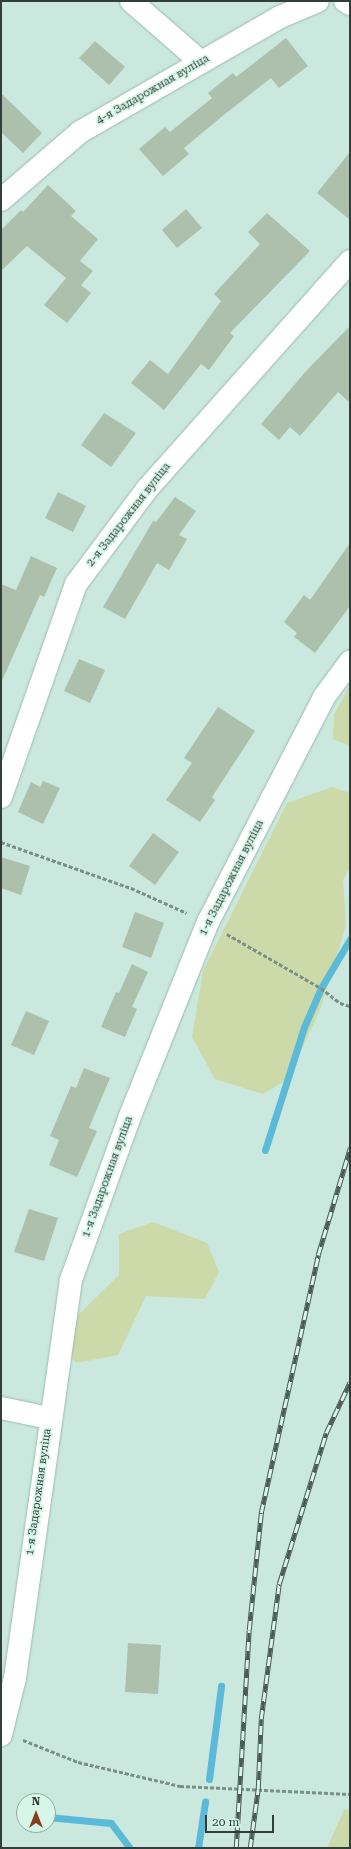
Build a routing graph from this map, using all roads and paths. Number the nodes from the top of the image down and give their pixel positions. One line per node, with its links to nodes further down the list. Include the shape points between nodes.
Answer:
1 (131, 1): 5 (street)
2 (318, 1): 5 (street, 4-я Задарожная вуліца, via 280,17)
3 (345, 1): 4 (street)
4 (350, 4)
5 (201, 62): 6 (street, 4-я Задарожная вуліца, via 80,132)
6 (1, 200)
7 (350, 261): 9 (street, 2-я Задарожная вуліца, via 147,489 76,584)
8 (350, 662): 11 (street, 1-я Задарожная вуліца, via 324,697)
9 (1, 797)
10 (1, 842): 11 (path, via 131,888)
11 (208, 922): 12 (path, via 321,988 340,1003); 14 (street, 1-я Задарожная вуліца, via 130,1116 70,1280)
12 (350, 1006)
13 (1, 1408): 14 (street)
14 (49, 1418): 15 (street, 1-я Задарожная вуліца, via 15,1678)
15 (1, 1734): 16 (path, via 78,1762 180,1786)
16 (350, 1794)

